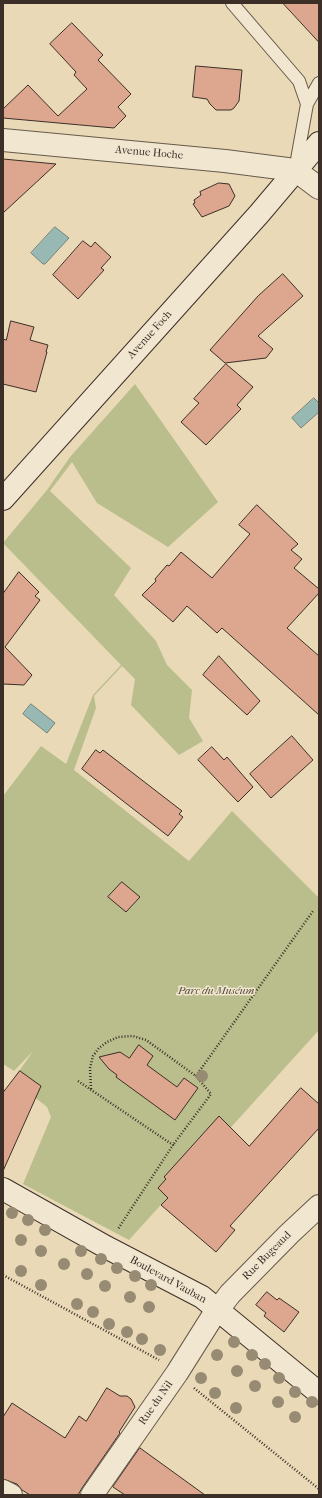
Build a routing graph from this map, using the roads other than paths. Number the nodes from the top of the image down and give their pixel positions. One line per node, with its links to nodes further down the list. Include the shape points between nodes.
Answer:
1 (232, 3): 3 (lane, via 299,81)
2 (319, 83): 3 (lane)
3 (307, 104): 6 (lane)
4 (3, 140): 6 (main road, Avenue Hoche, via 225,160)
5 (318, 144): 6 (main road, Avenue Foch)
6 (295, 170): 7 (main road); 8 (main road, Avenue Foch, via 259,214)
7 (319, 188)
8 (3, 500)
9 (3, 1189): 11 (main road, Boulevard Vauban, via 202,1297)
10 (319, 1206): 11 (main road, Rue Bugeaud, via 230,1294)
11 (218, 1310): 12 (main road, Boulevard Vauban); 15 (main road, Rue du Nil)
12 (319, 1393)
13 (3, 1491): 14 (main road)
14 (11, 1495)
15 (92, 1495)

